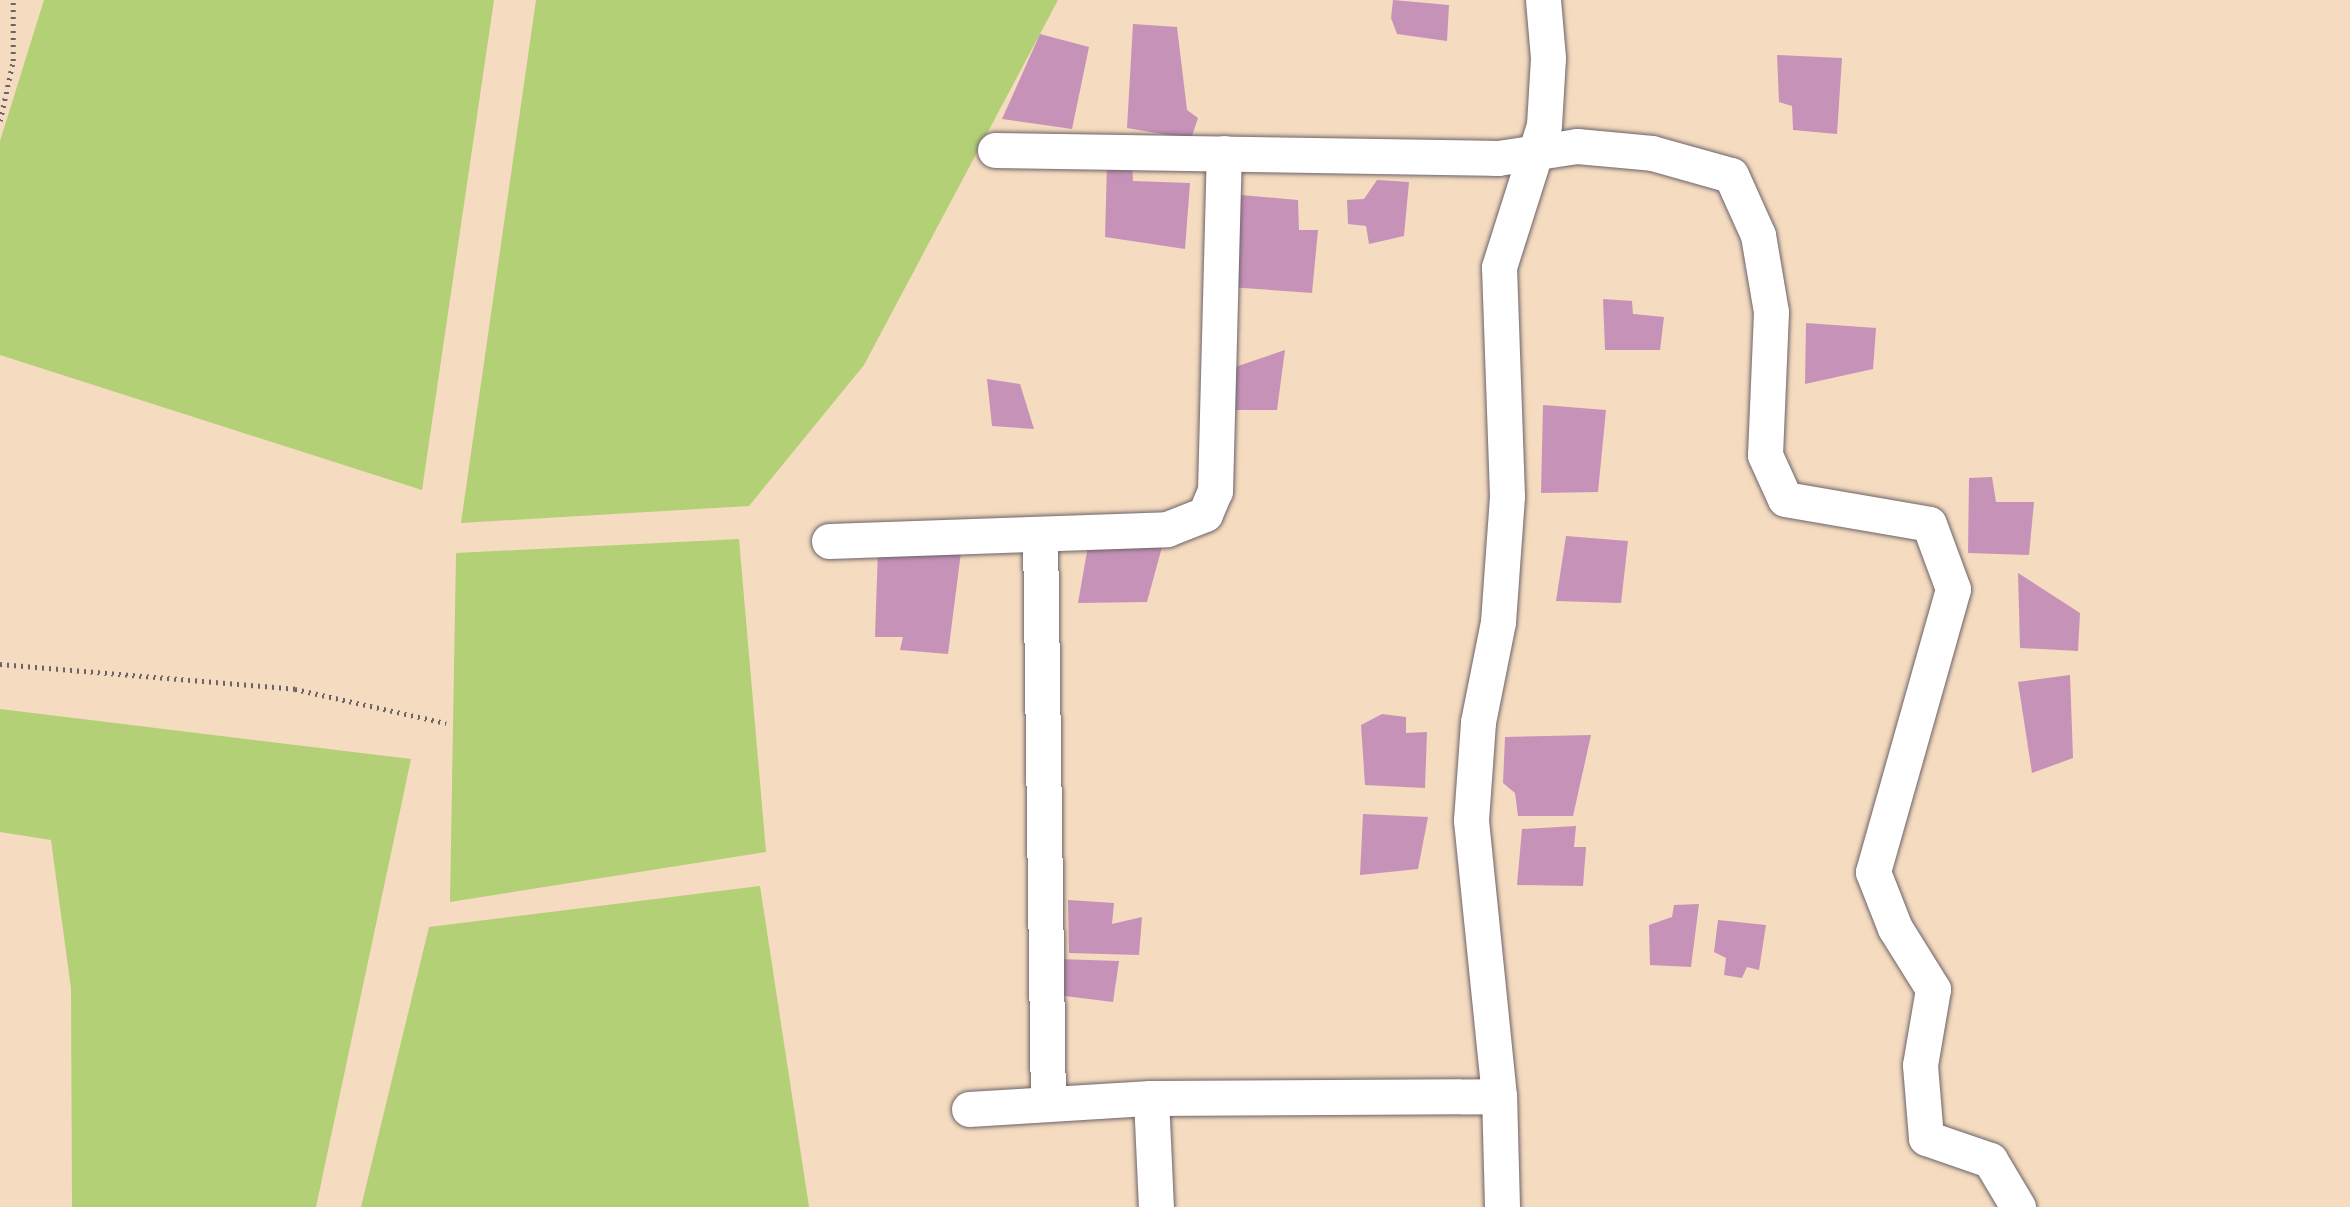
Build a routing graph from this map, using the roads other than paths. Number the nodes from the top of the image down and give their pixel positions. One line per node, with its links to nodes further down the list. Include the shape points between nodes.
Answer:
1 (1543, 0): 3 (street, via 1548,58)
2 (995, 150): 4 (street)
3 (1537, 152): 4 (street, via 1498,158); 7 (street, via 1499,267 1507,496 1498,622 1478,722 1471,820); 13 (street, via 1577,146 1652,153 1731,175 1758,234 1771,312 1765,455 1785,499 1929,524 1953,589 1872,872 1895,928 1933,989 1920,1065 1926,1138 1990,1160)
4 (1224, 153): 5 (street, via 1215,491 1205,514 1167,529)
5 (1040, 534): 6 (street); 9 (street)
6 (830, 541)
7 (1499, 1096): 8 (street); 12 (street)
8 (1151, 1098): 9 (street); 11 (street)
9 (1048, 1104): 10 (street)
10 (970, 1109)
11 (1156, 1207)
12 (1502, 1207)
13 (2018, 1207)

